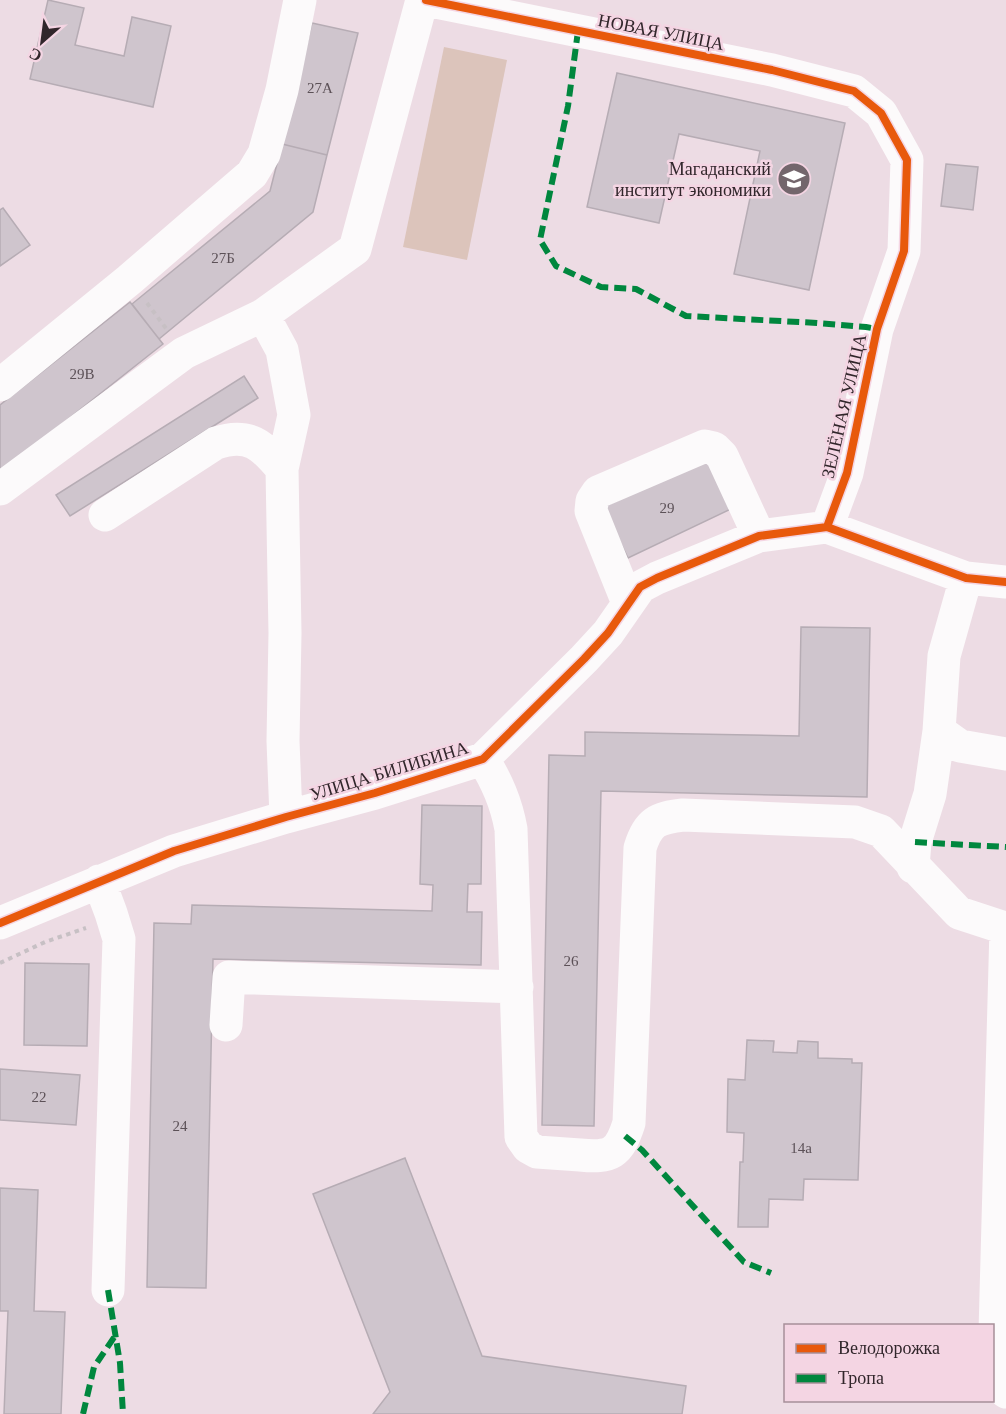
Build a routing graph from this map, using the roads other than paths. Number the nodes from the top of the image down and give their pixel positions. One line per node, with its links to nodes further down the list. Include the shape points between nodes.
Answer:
1 (300, 0): 6 (street, via 282,90 259,164 252,174)
2 (422, 0): 5 (street, via 355,249)
3 (426, 0): 4 (street, НОВАЯ УЛИЦА, via 772,70 854,91)
4 (881, 113): 10 (street, ЗЕЛЁНАЯ УЛИЦА, via 907,160 904,251 877,329 847,473)
5 (263, 315): 7 (street, via 282,350 294,415); 8 (street, via 184,353)
6 (0, 385)
7 (282, 469): 9 (street, via 260,446 243,438 229,439 216,443); 18 (street)
8 (0, 489)
9 (105, 515)
10 (827, 527): 11 (street, УЛИЦА БИЛИБИНА); 12 (street)
11 (759, 536): 14 (street, УЛИЦА БИЛИБИНА, via 657,578 640,587); 14 (street, via 722,456 714,448 705,446 598,492 591,511)
12 (966, 578): 13 (street); 15 (street, via 944,656)
13 (1006, 582)
14 (628, 603): 17 (street, УЛИЦА БИЛИБИНА, via 584,659)
15 (939, 731): 16 (street, via 960,746); 19 (street)
16 (1006, 754)
17 (483, 759): 18 (street, УЛИЦА БИЛИБИНА, via 375,794); 23 (street, via 497,782 511,829)
18 (286, 817): 20 (street, УЛИЦА БИЛИБИНА, via 174,851)
19 (913, 867): 22 (street, via 959,913); 23 (street, via 881,831 855,822 683,815 661,818 645,831 640,848 629,1123 615,1151 603,1157 537,1152 521,1137)
20 (99, 881): 21 (street, УЛИЦА БИЛИБИНА); 25 (street, via 119,939)
21 (0, 923)
22 (1006, 928): 26 (street, via 994,1368)
23 (517, 987): 24 (street, via 229,977)
24 (226, 1025)
25 (108, 1290)
26 (1006, 1392)

